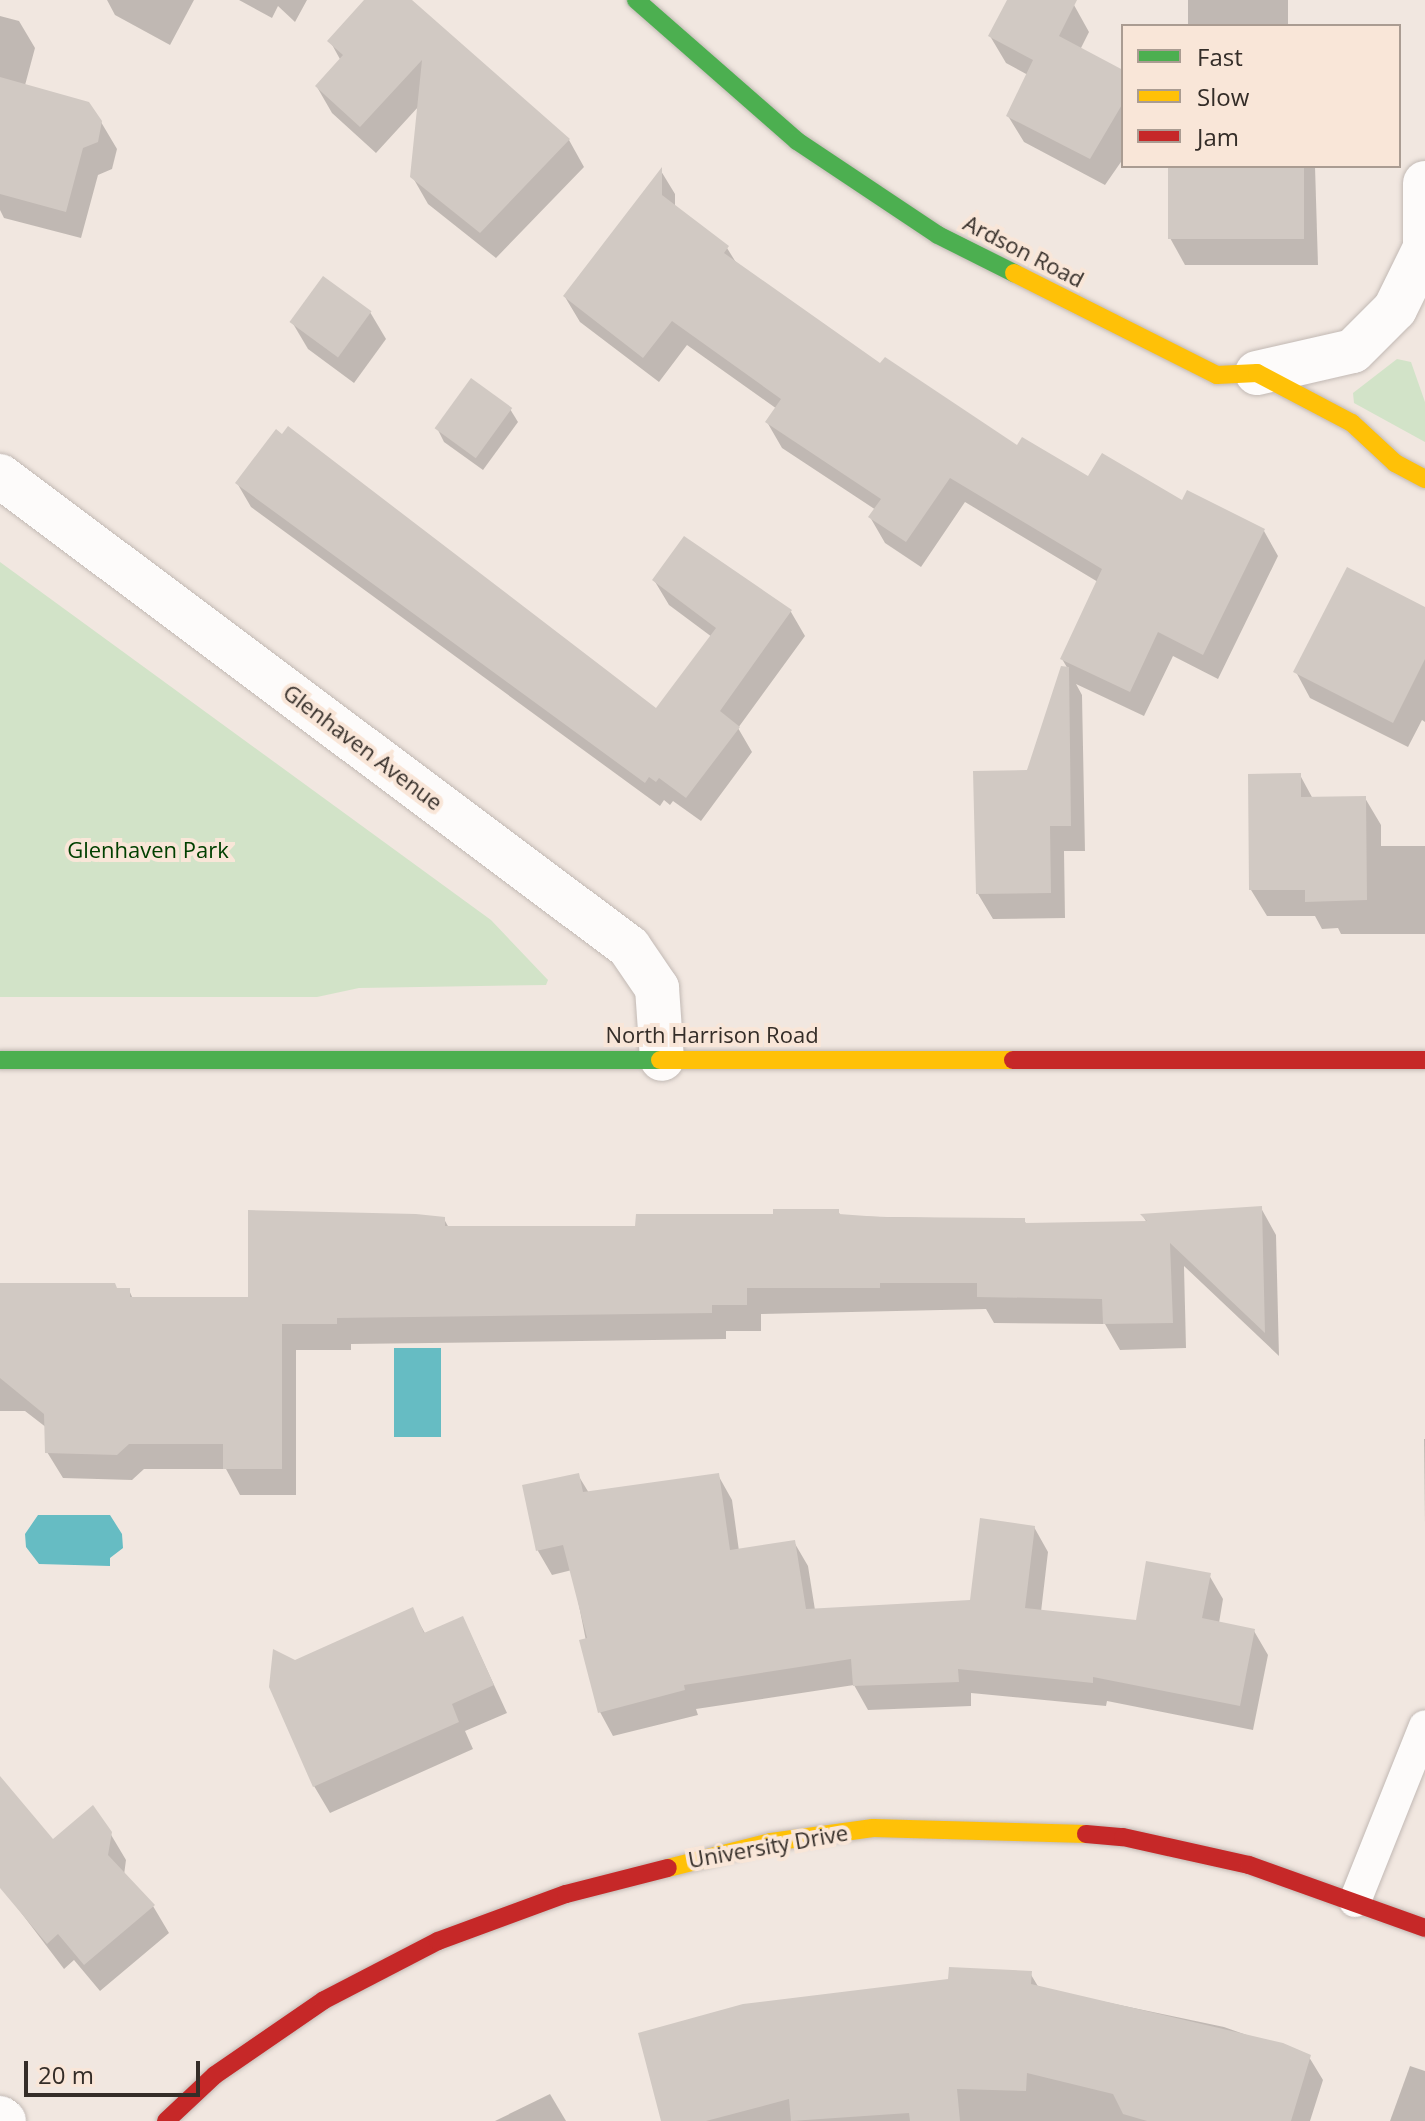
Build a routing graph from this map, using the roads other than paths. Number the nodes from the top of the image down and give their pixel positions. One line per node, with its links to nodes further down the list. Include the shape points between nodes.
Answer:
1 (636, 0): 4 (street, Ardson Road, via 797,141 938,235 1217,375)
2 (1425, 183): 3 (street)
3 (1424, 253): 4 (street, via 1395,309 1353,351)
4 (1257, 373): 6 (street, via 1352,423 1395,463)
5 (0, 476): 7 (street, Glenhaven Avenue, via 629,947 657,988)
6 (1425, 479)
7 (662, 1059): 8 (street, North Harrison Road); 9 (street, North Harrison Road)
8 (0, 1060)
9 (1425, 1060)
10 (1425, 1726): 11 (lane)
11 (1355, 1901): 12 (street, University Drive); 13 (street, University Drive, via 1249,1865 1123,1837 991,1828 873,1828 771,1842 580,1890 438,1941 324,2000 215,2075)
12 (1425, 1928)
13 (166, 2121)

